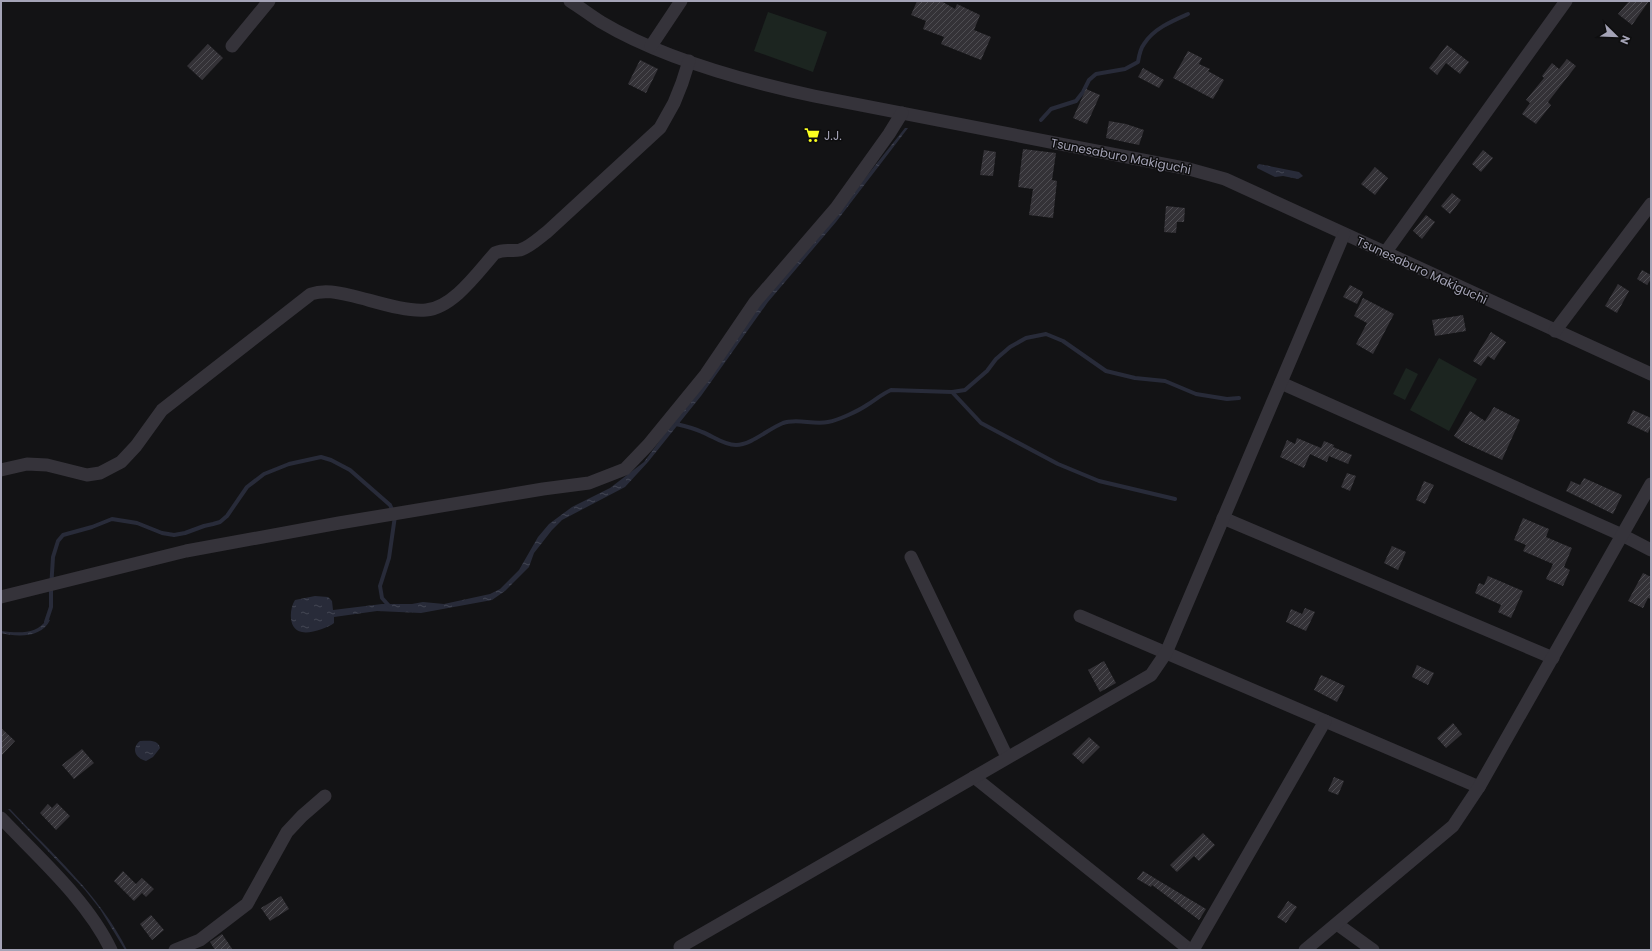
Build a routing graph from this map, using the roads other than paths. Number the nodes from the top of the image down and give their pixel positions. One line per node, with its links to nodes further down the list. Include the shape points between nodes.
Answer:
1 (269, 1): 5 (street)
2 (570, 1): 6 (street, Tsunesaburo Makiguchi, via 601,22)
3 (681, 1): 6 (street)
4 (1566, 1): 11 (street)
5 (232, 46)
6 (651, 46): 7 (street, Tsunesaburo Makiguchi)
7 (688, 61): 8 (street, Tsunesaburo Makiguchi, via 789,91); 15 (street, via 674,103 660,128 533,243 520,250 503,249 496,253 460,293 440,307 426,310 400,308 327,291 311,294 162,410 121,462 100,473 87,475 47,465 27,464)
8 (902, 113): 10 (street, Tsunesaburo Makiguchi, via 1207,174 1245,187); 21 (street, via 836,208 755,302 706,374 625,469 589,483 339,522 186,551)
9 (1651, 204): 12 (street)
10 (1344, 234): 11 (street, Tsunesaburo Makiguchi); 14 (street)
11 (1384, 253): 12 (street, Tsunesaburo Makiguchi)
12 (1555, 331): 13 (street, Tsunesaburo Makiguchi)
13 (1651, 374)
14 (1281, 383): 17 (street); 18 (street)
15 (1, 470)
16 (1651, 484): 18 (street)
17 (1223, 518): 23 (street); 24 (street)
18 (1622, 535): 19 (street); 24 (street)
19 (1651, 550)
20 (911, 557): 26 (street)
21 (1, 597)
22 (1080, 616): 23 (street)
23 (1166, 653): 25 (street); 26 (street, via 1151,675)
24 (1553, 658): 28 (street)
25 (1324, 721): 28 (street); 36 (street)
26 (1007, 757): 27 (street)
27 (974, 777): 32 (street); 35 (street)
28 (1479, 787): 31 (street, via 1454,826)
29 (325, 796): 34 (street, via 287,832 247,904 200,940)
30 (1, 818): 33 (street, via 84,905)
31 (1337, 924): 37 (street); 38 (street)
32 (680, 947)
33 (111, 950)
34 (175, 950)
35 (1190, 950)
36 (1193, 950)
37 (1305, 950)
38 (1373, 950)

